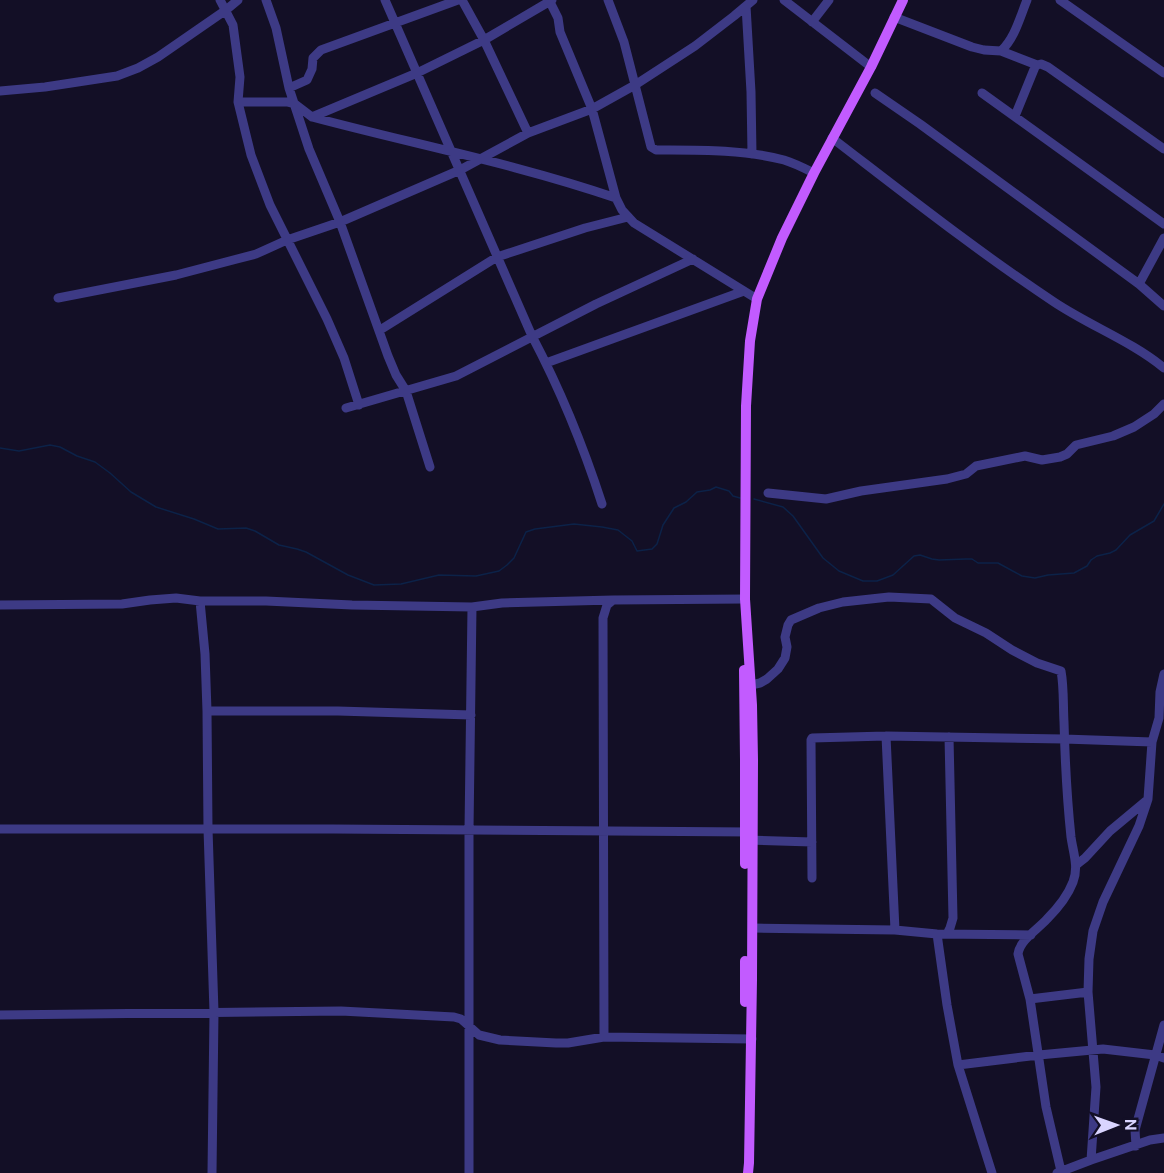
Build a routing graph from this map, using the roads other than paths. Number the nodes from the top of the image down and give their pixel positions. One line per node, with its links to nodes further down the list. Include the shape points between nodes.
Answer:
1 (220, 0): 14 (street)
2 (238, 0): 14 (street)
3 (266, 0): 25 (street)
4 (385, 0): 17 (street)
5 (460, 0): 17 (street); 18 (street)
6 (608, 0): 24 (street)
7 (784, 0): 16 (street)
8 (829, 0): 16 (street)
9 (903, 0): 15 (main road)
10 (1027, 0): 19 (street)
11 (1060, 0): 23 (street)
12 (550, 1): 18 (street); 31 (street)
13 (750, 3): 24 (street, via 695,46); 38 (street)
14 (226, 10): 26 (street, via 158,57 117,76); 29 (street, via 233,25 240,77)
15 (894, 17): 19 (street, via 972,47); 21 (main road)
16 (812, 22): 21 (street)
17 (395, 23): 22 (street); 25 (street, via 321,50 313,58 307,80)
18 (484, 40): 22 (street); 34 (street)
19 (1001, 51): 20 (street)
20 (1037, 65): 32 (street); 36 (street, via 1048,67)
21 (871, 67): 35 (main road)
22 (417, 73): 33 (street); 37 (street)
23 (1164, 73)
24 (635, 85): 31 (street); 38 (street, via 652,149)
25 (289, 88): 30 (street)
26 (0, 91)
27 (875, 93): 50 (street)
28 (982, 93): 32 (street)
29 (238, 102): 30 (street); 47 (street, via 251,155)
30 (295, 104): 33 (street); 44 (street)
31 (592, 109): 34 (street); 42 (street)
32 (1015, 116): 45 (street)
33 (312, 117): 37 (street)
34 (528, 132): 39 (street)
35 (832, 138): 41 (main road); 58 (street, via 991,259 1072,315 1131,345)
36 (1164, 149)
37 (452, 152): 39 (street); 40 (street)
38 (752, 154): 41 (street, via 786,160)
39 (478, 159): 40 (street); 42 (street)
40 (460, 170): 44 (street); 48 (street)
41 (814, 173): 53 (main road)
42 (616, 198): 43 (street)
43 (628, 217): 48 (street); 49 (street)
44 (340, 222): 47 (street); 55 (street)
45 (1164, 225)
46 (1164, 238): 50 (street)
47 (287, 240): 52 (street, via 237,260); 61 (street, via 344,357)
48 (497, 257): 55 (street); 56 (street)
49 (693, 259): 51 (street); 56 (street)
50 (1138, 284): 54 (street)
51 (744, 291): 53 (street); 57 (street)
52 (58, 298)
53 (757, 299): 66 (main road, via 746,406)
54 (1164, 306)
55 (380, 330): 59 (street)
56 (532, 336): 57 (street); 59 (street, via 456,376)
57 (546, 363): 65 (street, via 588,459)
58 (1164, 368)
59 (406, 391): 61 (street); 63 (street)
60 (1164, 404): 64 (street, via 1134,427 1076,445 1060,457 1042,460 1025,456 976,466 966,474 947,479 826,499)
61 (359, 405): 62 (street)
62 (346, 408)
63 (430, 468)
64 (768, 493)
65 (602, 504)
66 (746, 599): 67 (street); 71 (main road)
67 (613, 600): 70 (street); 84 (street, via 603,618)
68 (200, 601): 69 (street, via 176,598 122,604); 70 (street); 74 (street)
69 (0, 605)
70 (472, 607): 75 (street)
71 (747, 634): 73 (main road); 85 (main road, via 743,656)
72 (1164, 674): 79 (street)
73 (751, 685): 78 (street, via 767,679 785,658 785,637 791,620 843,602 890,597 931,599 955,618 1012,650 1061,671); 85 (main road)
74 (207, 711): 75 (street); 82 (street)
75 (471, 715): 83 (street)
76 (886, 736): 77 (street); 86 (street, via 812,738); 90 (street)
77 (949, 737): 78 (street); 91 (street, via 953,918 950,928)
78 (1065, 739): 79 (street); 87 (street)
79 (1152, 742): 80 (street)
80 (1148, 799): 87 (street); 93 (street, via 1093,931)
81 (0, 829): 82 (street)
82 (208, 829): 83 (street); 95 (street)
83 (469, 830): 84 (street); 97 (street)
84 (603, 831): 85 (street); 99 (street)
85 (749, 836): 86 (street); 89 (main road); 100 (main road)
86 (812, 842): 88 (street)
87 (1076, 865): 92 (street, via 1066,894)
88 (812, 878)
89 (753, 928): 90 (street); 100 (main road)
90 (895, 930): 91 (street)
91 (942, 934): 92 (street); 104 (street, via 947,1005)
92 (1031, 935): 94 (street, via 1018,954)
93 (1088, 992): 94 (street); 101 (street)
94 (1030, 999): 102 (street)
95 (214, 1012): 96 (street); 97 (street, via 341,1011 454,1017); 109 (street)
96 (1, 1015)
97 (469, 1025): 99 (street, via 479,1035 500,1040 568,1043); 110 (street)
98 (1164, 1025): 103 (street)
99 (604, 1037): 100 (street)
100 (748, 1040): 111 (main road); 112 (main road)
101 (1093, 1050): 102 (street); 103 (street); 107 (street, via 1096,1087)
102 (1039, 1055): 104 (street); 108 (street)
103 (1160, 1057): 106 (street, via 1135,1130)
104 (958, 1065): 113 (street)
105 (1164, 1138): 106 (street)
106 (1136, 1146): 107 (street)
107 (1091, 1160): 108 (street)
108 (1059, 1172)
109 (212, 1173)
110 (469, 1173)
111 (743, 1173)
112 (748, 1173)
113 (992, 1173)

